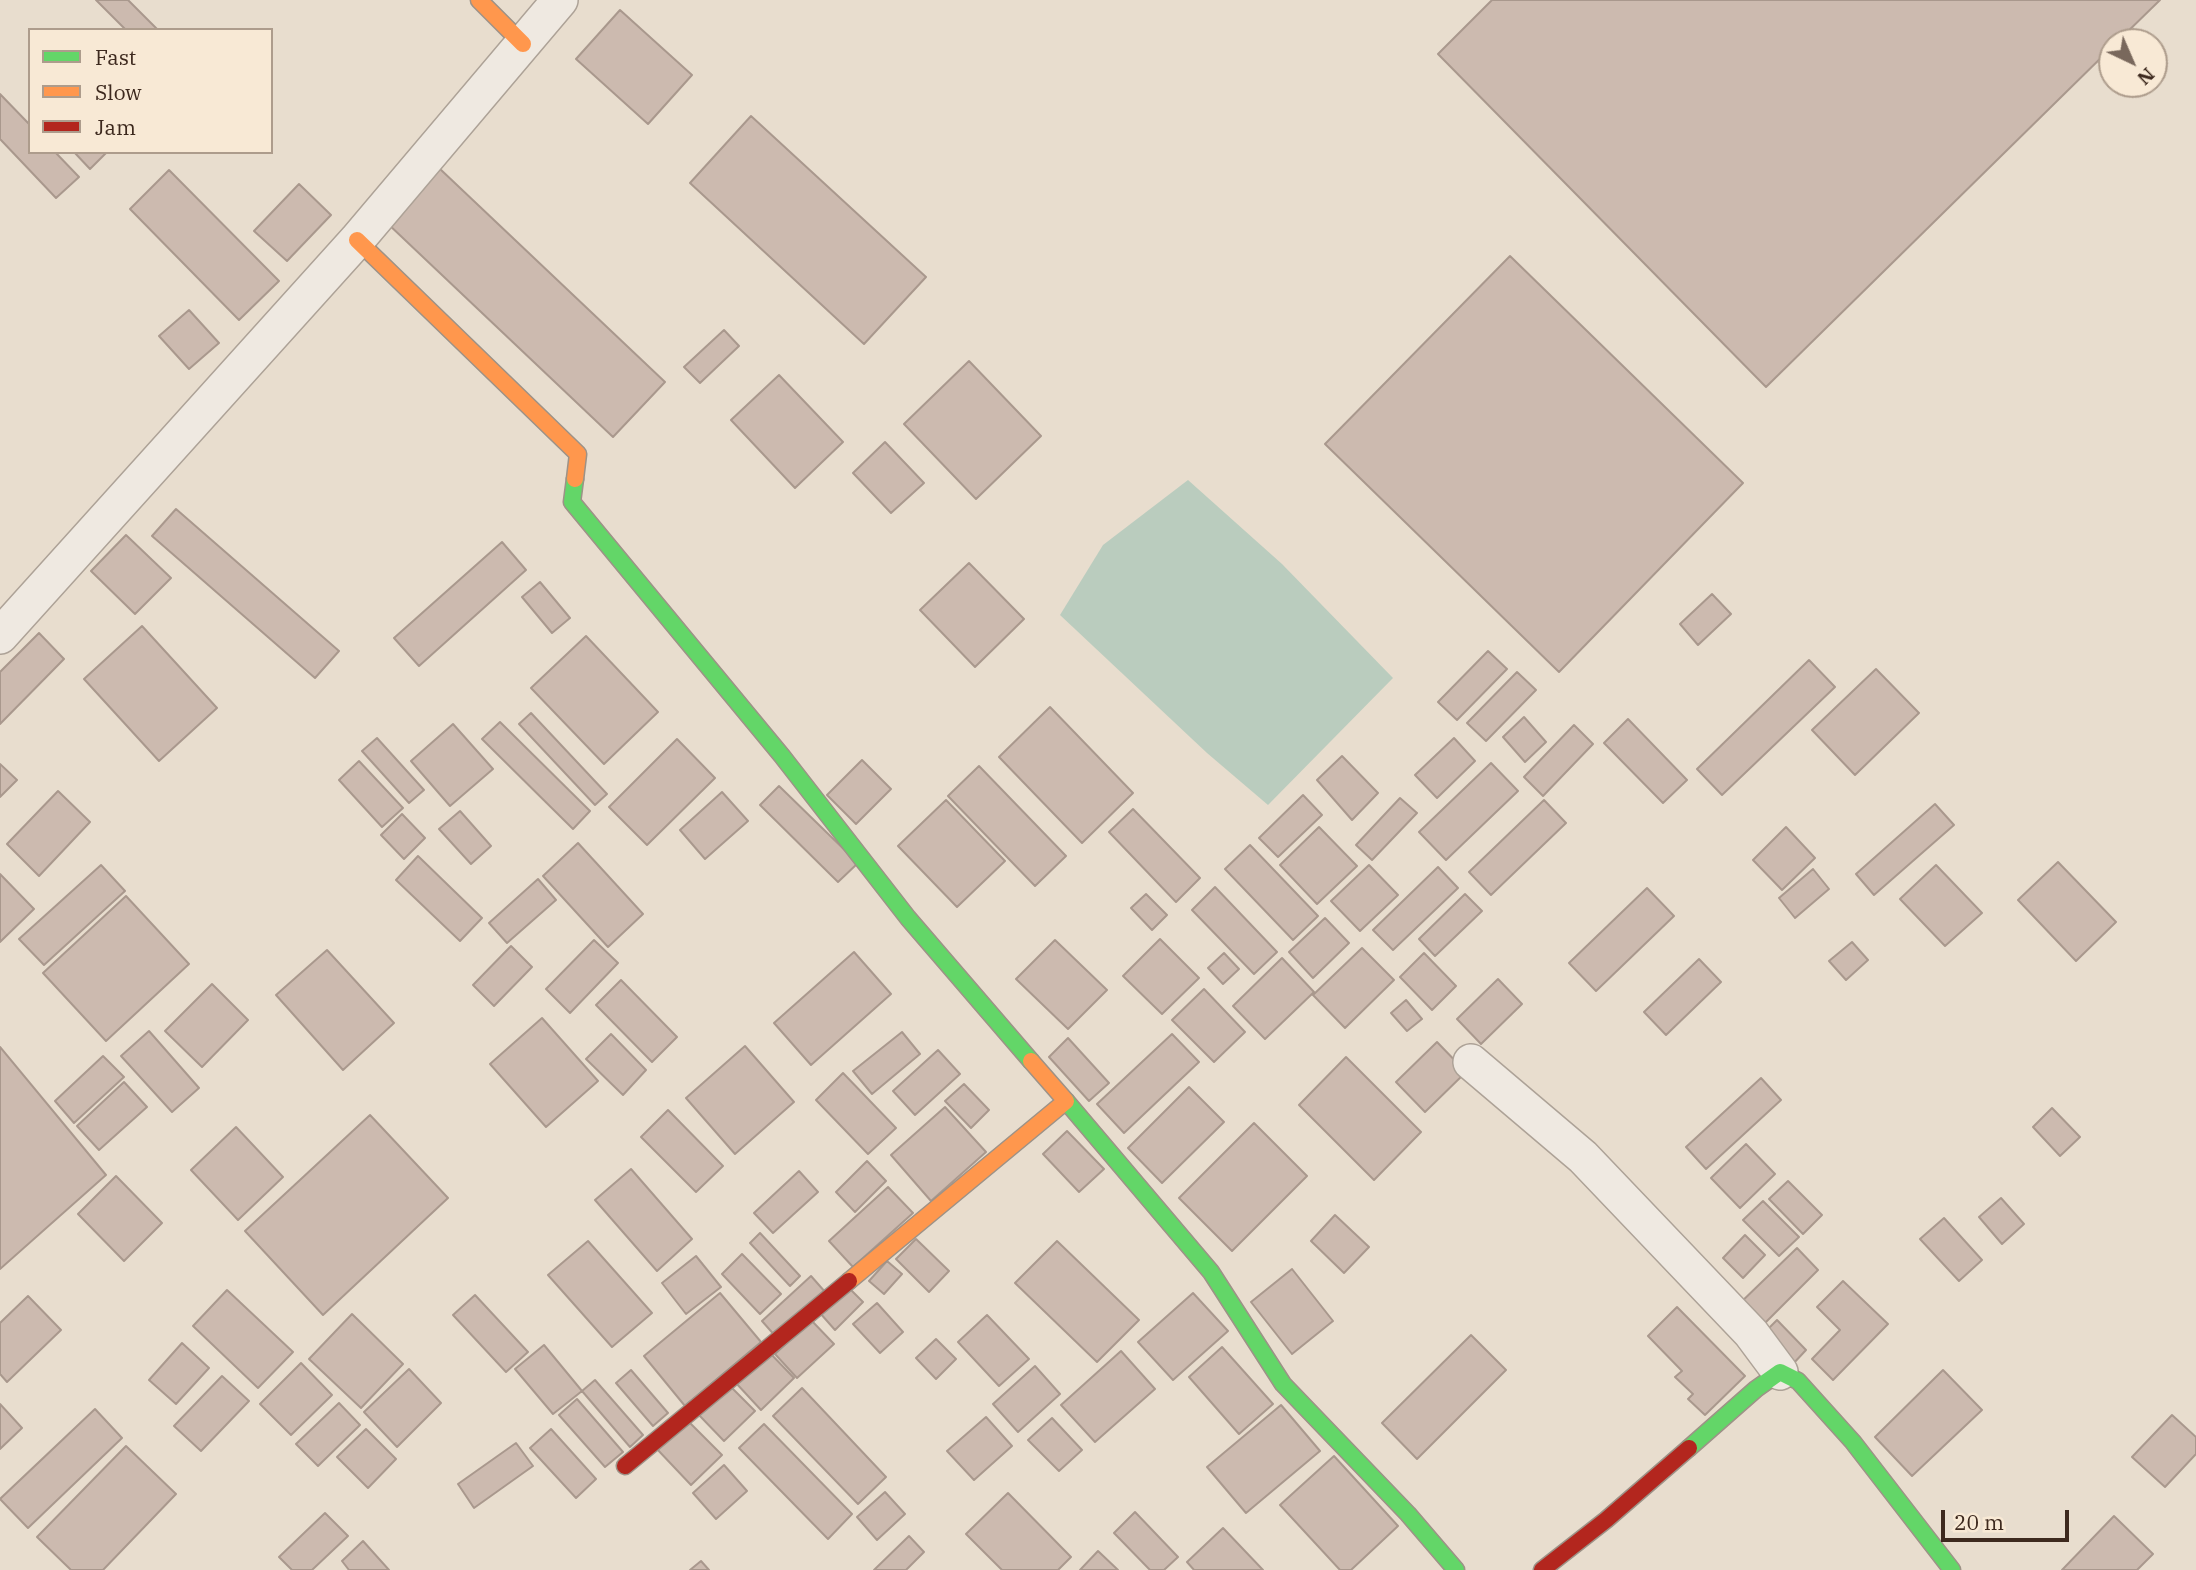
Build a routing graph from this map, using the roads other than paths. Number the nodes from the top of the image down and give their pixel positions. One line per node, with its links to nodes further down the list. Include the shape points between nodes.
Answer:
1 (479, 0): 3 (street)
2 (560, 0): 3 (street)
3 (523, 44): 4 (street)
4 (357, 240): 5 (street); 7 (street, via 578,454 572,502 782,756 908,918)
5 (0, 636)
6 (1471, 1062): 8 (street, via 1583,1157 1751,1333)
7 (1066, 1101): 9 (street); 10 (street, via 1211,1272 1283,1384)
8 (1780, 1372): 11 (street); 12 (street, via 1798,1381 1853,1442)
9 (625, 1466)
10 (1457, 1570)
11 (1542, 1570)
12 (1952, 1570)

